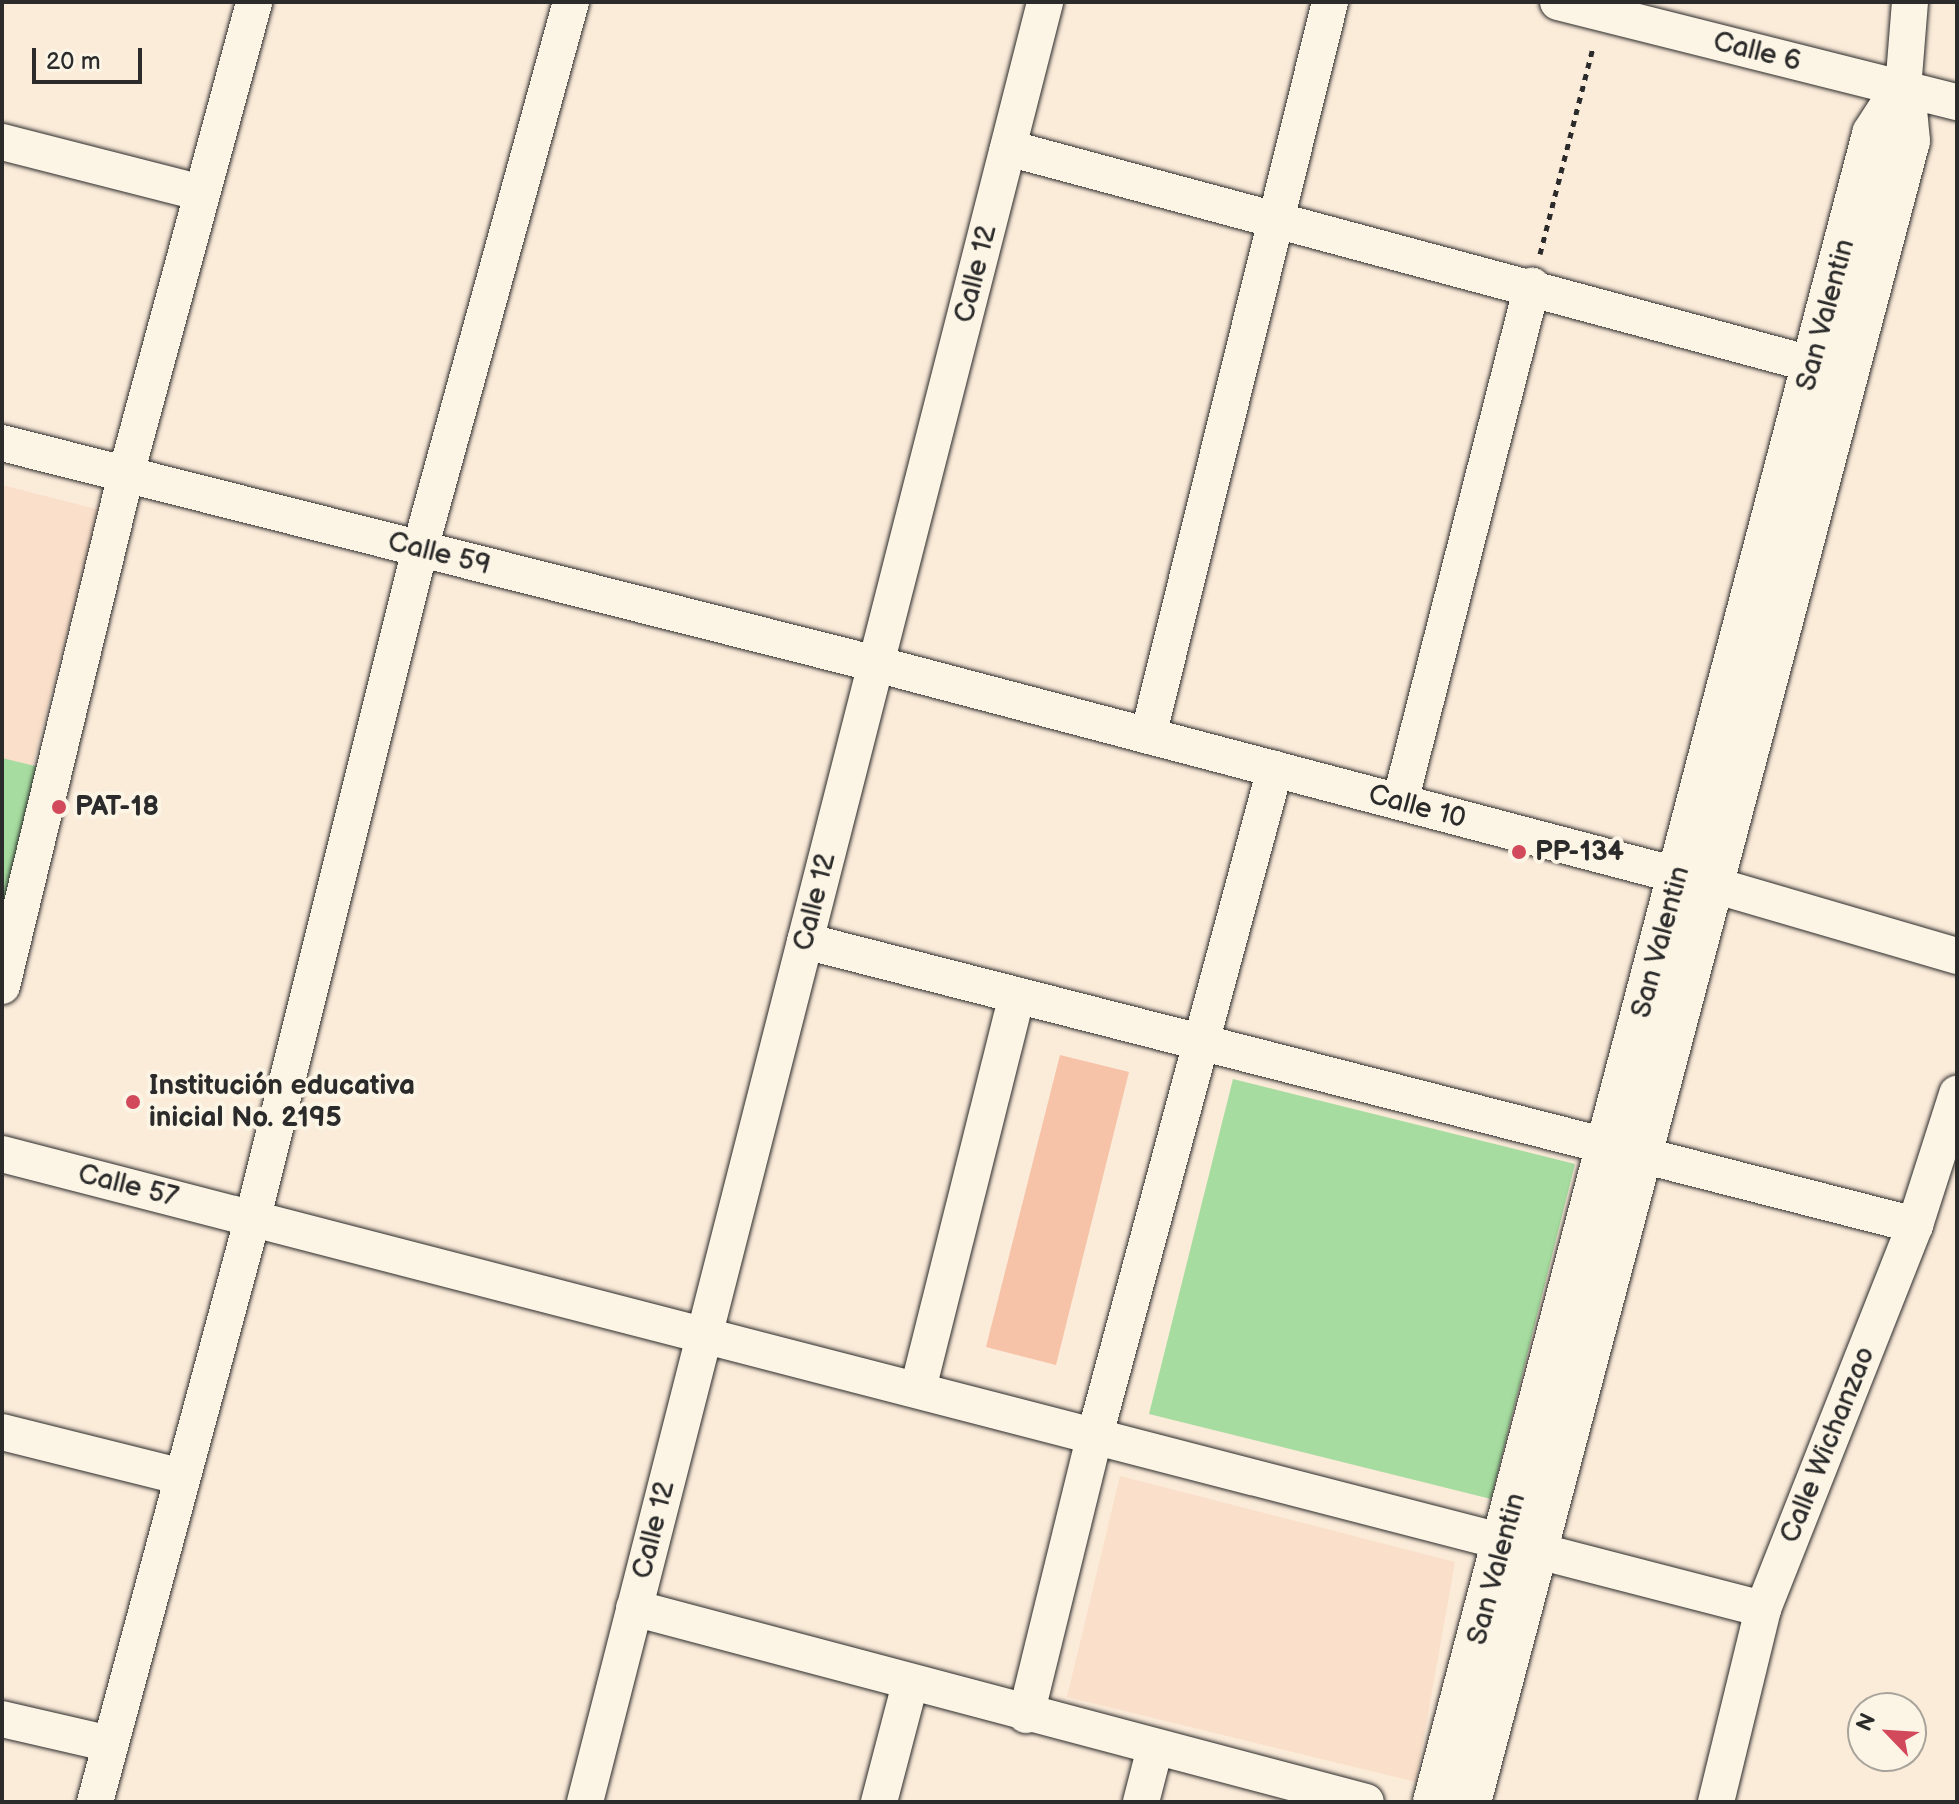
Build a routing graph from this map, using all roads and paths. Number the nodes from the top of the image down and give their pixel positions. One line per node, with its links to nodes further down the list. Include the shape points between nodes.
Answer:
1 (254, 2): 12 (street)
2 (571, 2): 18 (street)
3 (1045, 2): 11 (street, Calle 12)
4 (1330, 2): 13 (street)
5 (1558, 2): 7 (street, Calle 6)
6 (1910, 2): 8 (street, San Valentin)
7 (1603, 8): 8 (street, Calle 6); 14 (path)
8 (1903, 89): 9 (street, Calle 6); 15 (main road, San Valentin, via 1908,141)
9 (1957, 102)
10 (2, 142): 12 (street)
11 (1008, 148): 13 (street); 19 (street, Calle 12)
12 (202, 193): 17 (street)
13 (1276, 220): 14 (street); 20 (street)
14 (1532, 286): 15 (street); 22 (street)
15 (1830, 369): 23 (main road, San Valentin)
16 (2, 443): 17 (street, Calle 59)
17 (126, 474): 18 (street, Calle 59); 26 (street)
18 (420, 549): 19 (street, Calle 59); 32 (street)
19 (876, 664): 20 (street, Calle 10); 24 (street, Calle 12)
20 (1148, 736): 21 (street, Calle 10)
21 (1275, 769): 22 (street, Calle 10); 28 (street)
22 (1400, 802): 23 (street, Calle 10)
23 (1696, 881): 25 (street, Calle 10); 30 (main road, San Valentin)
24 (805, 941): 27 (street); 34 (street, Calle 12)
25 (1957, 956)
26 (2, 986)
27 (1017, 995): 28 (street); 35 (street)
28 (1200, 1042): 30 (street); 37 (street)
29 (1957, 1094): 33 (street, Calle Wichanzao)
30 (1624, 1152): 33 (street); 39 (main road, San Valentin)
31 (2, 1154): 32 (street, Calle 57)
32 (253, 1217): 34 (street, Calle 57); 38 (street)
33 (1915, 1225): 41 (street, Calle Wichanzao)
34 (704, 1334): 35 (street, Calle 57); 40 (street, Calle 12)
35 (918, 1389): 37 (street, Calle 57)
36 (2, 1432): 38 (street)
37 (1095, 1435): 39 (street, Calle 57); 43 (street)
38 (182, 1477): 45 (street)
39 (1520, 1547): 41 (street, Calle 57); 52 (main road, San Valentin); 53 (main road, San Valentin)
40 (634, 1608): 42 (street); 48 (street, Calle 12)
41 (1763, 1609): 54 (street, Calle Wichanzao)
42 (910, 1684): 43 (street); 49 (street)
43 (1026, 1715): 46 (street)
44 (2, 1719): 45 (street)
45 (110, 1744): 47 (street)
46 (1155, 1748): 50 (street); 51 (street)
47 (95, 1802)
48 (585, 1802)
49 (879, 1802)
50 (1141, 1802)
51 (1366, 1802)
52 (1435, 1802)
53 (1469, 1802)
54 (1716, 1802)

